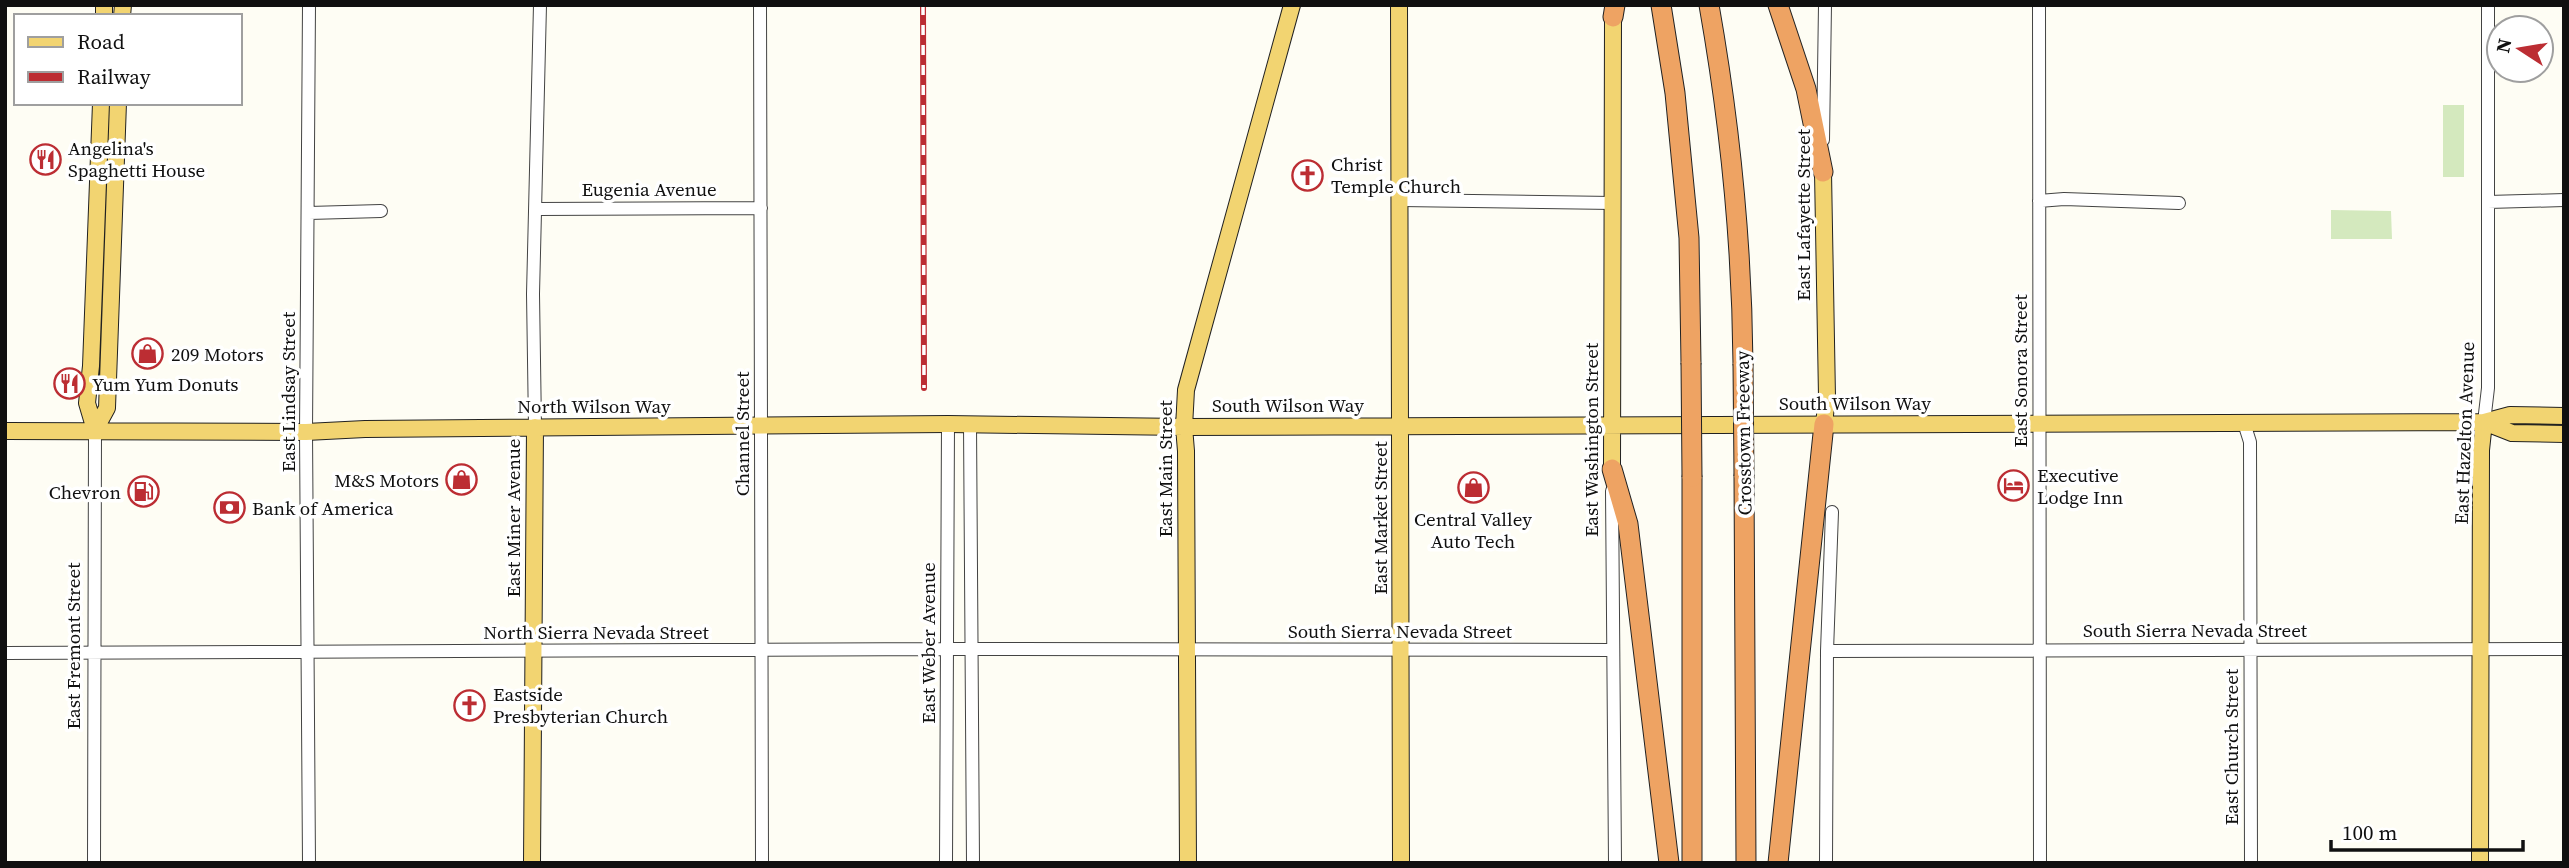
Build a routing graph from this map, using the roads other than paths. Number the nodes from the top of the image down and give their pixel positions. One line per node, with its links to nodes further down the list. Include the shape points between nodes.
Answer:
1 (309, 5): 25 (street, East Lindsay Street)
2 (540, 5): 23 (street, East Miner Avenue)
3 (760, 5): 22 (street, Channel Street)
4 (1292, 5): 37 (main road, East Main Street, via 1186,390)
5 (1399, 5): 16 (main road, East Market Street)
6 (1661, 5): 69 (highway, bridge, via 1689,238)
7 (1709, 5): 70 (highway, Crosstown Freeway, bridge, via 1736,204 1743,364)
8 (1778, 5): 15 (highway, via 1806,89)
9 (1825, 5): 15 (street, East Lafayette Street)
10 (2039, 5): 18 (street, East Sonora Street)
11 (2488, 5): 19 (street, East Hazelton Avenue)
12 (1612, 9): 20 (main road, East Washington Street)
13 (102, 105): 38 (main road, East Fremont Street, via 87,403)
14 (118, 105): 38 (main road, East Fremont Street, via 107,408)
15 (1823, 172): 31 (main road, East Lafayette Street)
16 (1401, 200): 20 (street); 35 (main road, East Market Street)
17 (2564, 200): 19 (street)
18 (2039, 201): 21 (street); 32 (street, East Sonora Street)
19 (2488, 202): 27 (street, East Hazelton Avenue)
20 (1613, 203): 33 (main road, East Washington Street)
21 (2179, 203)
22 (761, 208): 23 (street, Eugenia Avenue); 34 (street, Channel Street)
23 (537, 209): 36 (street, East Miner Avenue)
24 (381, 211): 25 (street)
25 (309, 212): 40 (street, East Lindsay Street)
26 (2564, 416): 27 (main road, South Wilson Way, via 2510,415)
27 (2484, 422): 28 (main road, South Wilson Way); 41 (main road, South Wilson Way, via 2512,433); 45 (main road, East Hazelton Avenue)
28 (2244, 423): 32 (main road, South Wilson Way); 53 (street, East Church Street, via 2250,442)
29 (948, 424): 30 (main road, North Wilson Way); 34 (main road, North Wilson Way); 44 (street, East Weber Avenue)
30 (970, 424): 37 (main road, North Wilson Way); 47 (street)
31 (1824, 424): 32 (main road, South Wilson Way); 33 (main road, South Wilson Way); 71 (highway)
32 (2040, 424): 52 (street, East Sonora Street)
33 (1612, 425): 35 (main road, South Wilson Way); 42 (main road, East Washington Street)
34 (761, 426): 36 (main road, North Wilson Way); 55 (street, Channel Street)
35 (1401, 426): 37 (main road, South Wilson Way); 49 (main road, East Market Street)
36 (535, 427): 40 (main road, North Wilson Way); 54 (main road, East Miner Avenue)
37 (1184, 427): 48 (main road, East Main Street)
38 (95, 430): 39 (main road, North Wilson Way); 40 (main road, North Wilson Way); 56 (street, East Fremont Street)
39 (5, 431)
40 (306, 432): 58 (street, East Lindsay Street)
41 (2564, 434)
42 (1612, 469): 50 (street, East Washington Street); 68 (highway, via 1628,524)
43 (1832, 512): 51 (street)
44 (948, 649): 47 (street, North Sierra Nevada Street); 55 (street, North Sierra Nevada Street); 63 (street, East Weber Avenue)
45 (2480, 649): 46 (street, South Sierra Nevada Street); 53 (street, South Sierra Nevada Street); 75 (main road, East Hazelton Avenue)
46 (2564, 649)
47 (971, 650): 48 (street, North Sierra Nevada Street); 64 (street)
48 (1188, 650): 49 (street, South Sierra Nevada Street); 65 (main road, East Main Street)
49 (1401, 650): 50 (street, South Sierra Nevada Street); 66 (main road, East Market Street)
50 (1613, 650): 67 (street, East Washington Street)
51 (1827, 650): 52 (street, South Sierra Nevada Street); 72 (street)
52 (2040, 650): 53 (street, South Sierra Nevada Street); 73 (street, East Sonora Street)
53 (2250, 650): 74 (street, East Church Street)
54 (533, 651): 55 (street, North Sierra Nevada Street); 58 (street, North Sierra Nevada Street); 61 (main road, East Miner Avenue)
55 (762, 651): 62 (street, Channel Street)
56 (93, 652): 57 (street, North Sierra Nevada Street); 58 (street, North Sierra Nevada Street); 59 (street, East Fremont Street)
57 (5, 653)
58 (309, 653): 60 (street, East Lindsay Street)
59 (94, 863)
60 (309, 863)
61 (532, 863)
62 (762, 863)
63 (946, 863)
64 (973, 863)
65 (1188, 863)
66 (1401, 863)
67 (1615, 863)
68 (1669, 863)
69 (1692, 863)
70 (1746, 863)
71 (1778, 863)
72 (1826, 863)
73 (2040, 863)
74 (2251, 863)
75 (2480, 863)

